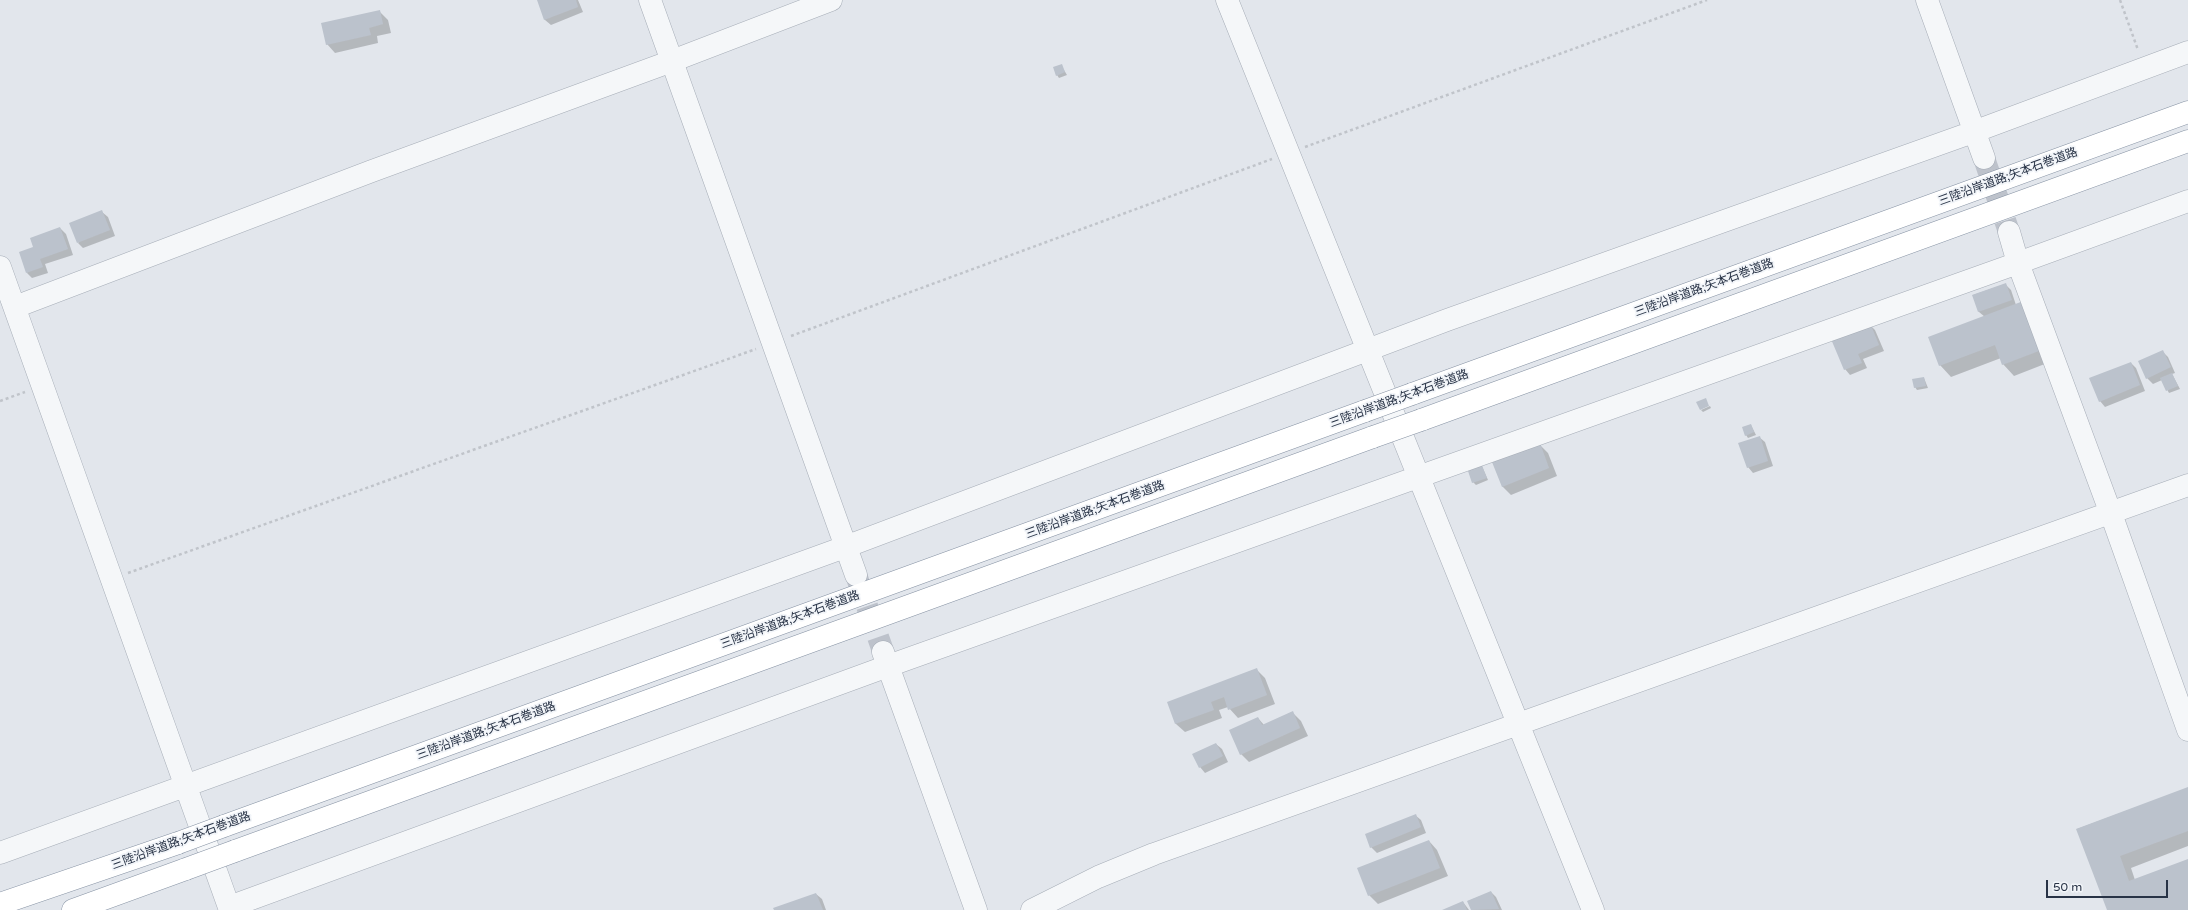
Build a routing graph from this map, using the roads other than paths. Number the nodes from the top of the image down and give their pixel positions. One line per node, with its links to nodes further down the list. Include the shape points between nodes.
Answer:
1 (650, 0): 6 (street)
2 (831, 0): 6 (street)
3 (1227, 0): 16 (street)
4 (1927, 0): 8 (street)
5 (2188, 52): 8 (street)
6 (672, 61): 15 (street, via 372,171); 20 (street)
7 (2188, 112): 27 (highway, 三陸沿岸道路;矢本石巻道路, bridge, via 178,843)
8 (1976, 131): 10 (street); 16 (street, via 1454,317)
9 (2188, 141): 29 (highway, bridge)
10 (1984, 158)
11 (2188, 201): 13 (street)
12 (2009, 232): 13 (street)
13 (2018, 263): 17 (street); 19 (street)
14 (0, 267): 15 (street)
15 (15, 307): 25 (street)
16 (1367, 351): 17 (street); 20 (street)
17 (1417, 476): 22 (street); 23 (street)
18 (2188, 485): 19 (street)
19 (2111, 513): 23 (street); 24 (street)
20 (845, 547): 21 (street); 25 (street)
21 (856, 575)
22 (885, 658): 28 (street); 30 (street)
23 (1518, 725): 31 (street, via 1154,854 1098,877); 32 (street)
24 (2188, 730)
25 (186, 786): 26 (street); 28 (street)
26 (0, 853)
27 (0, 904)
28 (230, 909)
29 (73, 910)
30 (976, 910)
31 (1032, 910)
32 (1593, 910)

